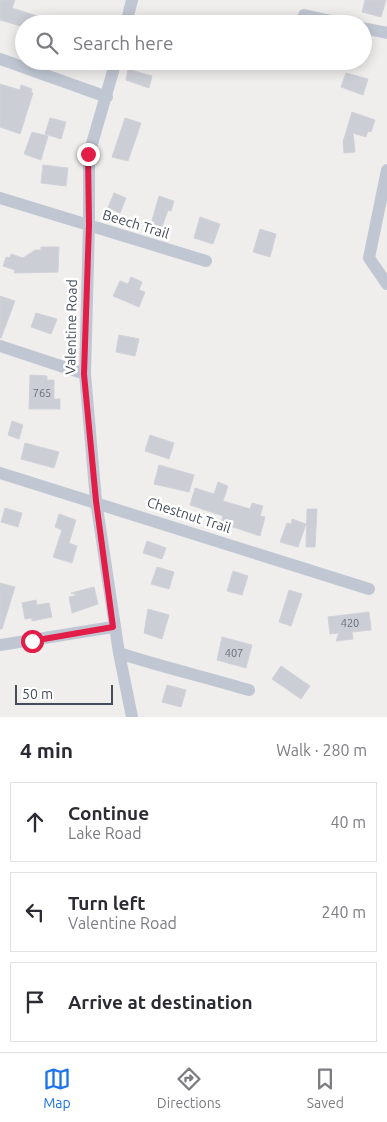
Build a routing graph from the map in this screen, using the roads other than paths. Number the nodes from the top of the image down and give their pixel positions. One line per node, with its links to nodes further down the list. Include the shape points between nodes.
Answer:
1 (132, 0): 2 (street)
2 (128, 15)
3 (372, 30): 4 (street)
4 (387, 33)
5 (0, 59): 6 (street)
6 (15, 64)
7 (31, 70): 9 (street)
8 (114, 70): 9 (street, Valentine Road)
9 (107, 97): 12 (street, Valentine Road, via 88,154)
10 (387, 170): 14 (street, via 368,258)
11 (0, 198): 12 (street, Beech Trail)
12 (89, 225): 13 (street, Beech Trail); 16 (street, Valentine Road)
13 (206, 261)
14 (387, 284)
15 (0, 346): 16 (street)
16 (84, 374): 18 (street, Valentine Road)
17 (0, 473): 18 (street, Chestnut Trail)
18 (96, 501): 19 (street, Chestnut Trail); 20 (street, Valentine Road)
19 (369, 589)
20 (113, 627): 21 (street); 22 (street, Valentine Road)
21 (0, 645)
22 (119, 653): 23 (street, via 166,669); 24 (street, Valentine Road)
23 (249, 690)
24 (132, 717)

